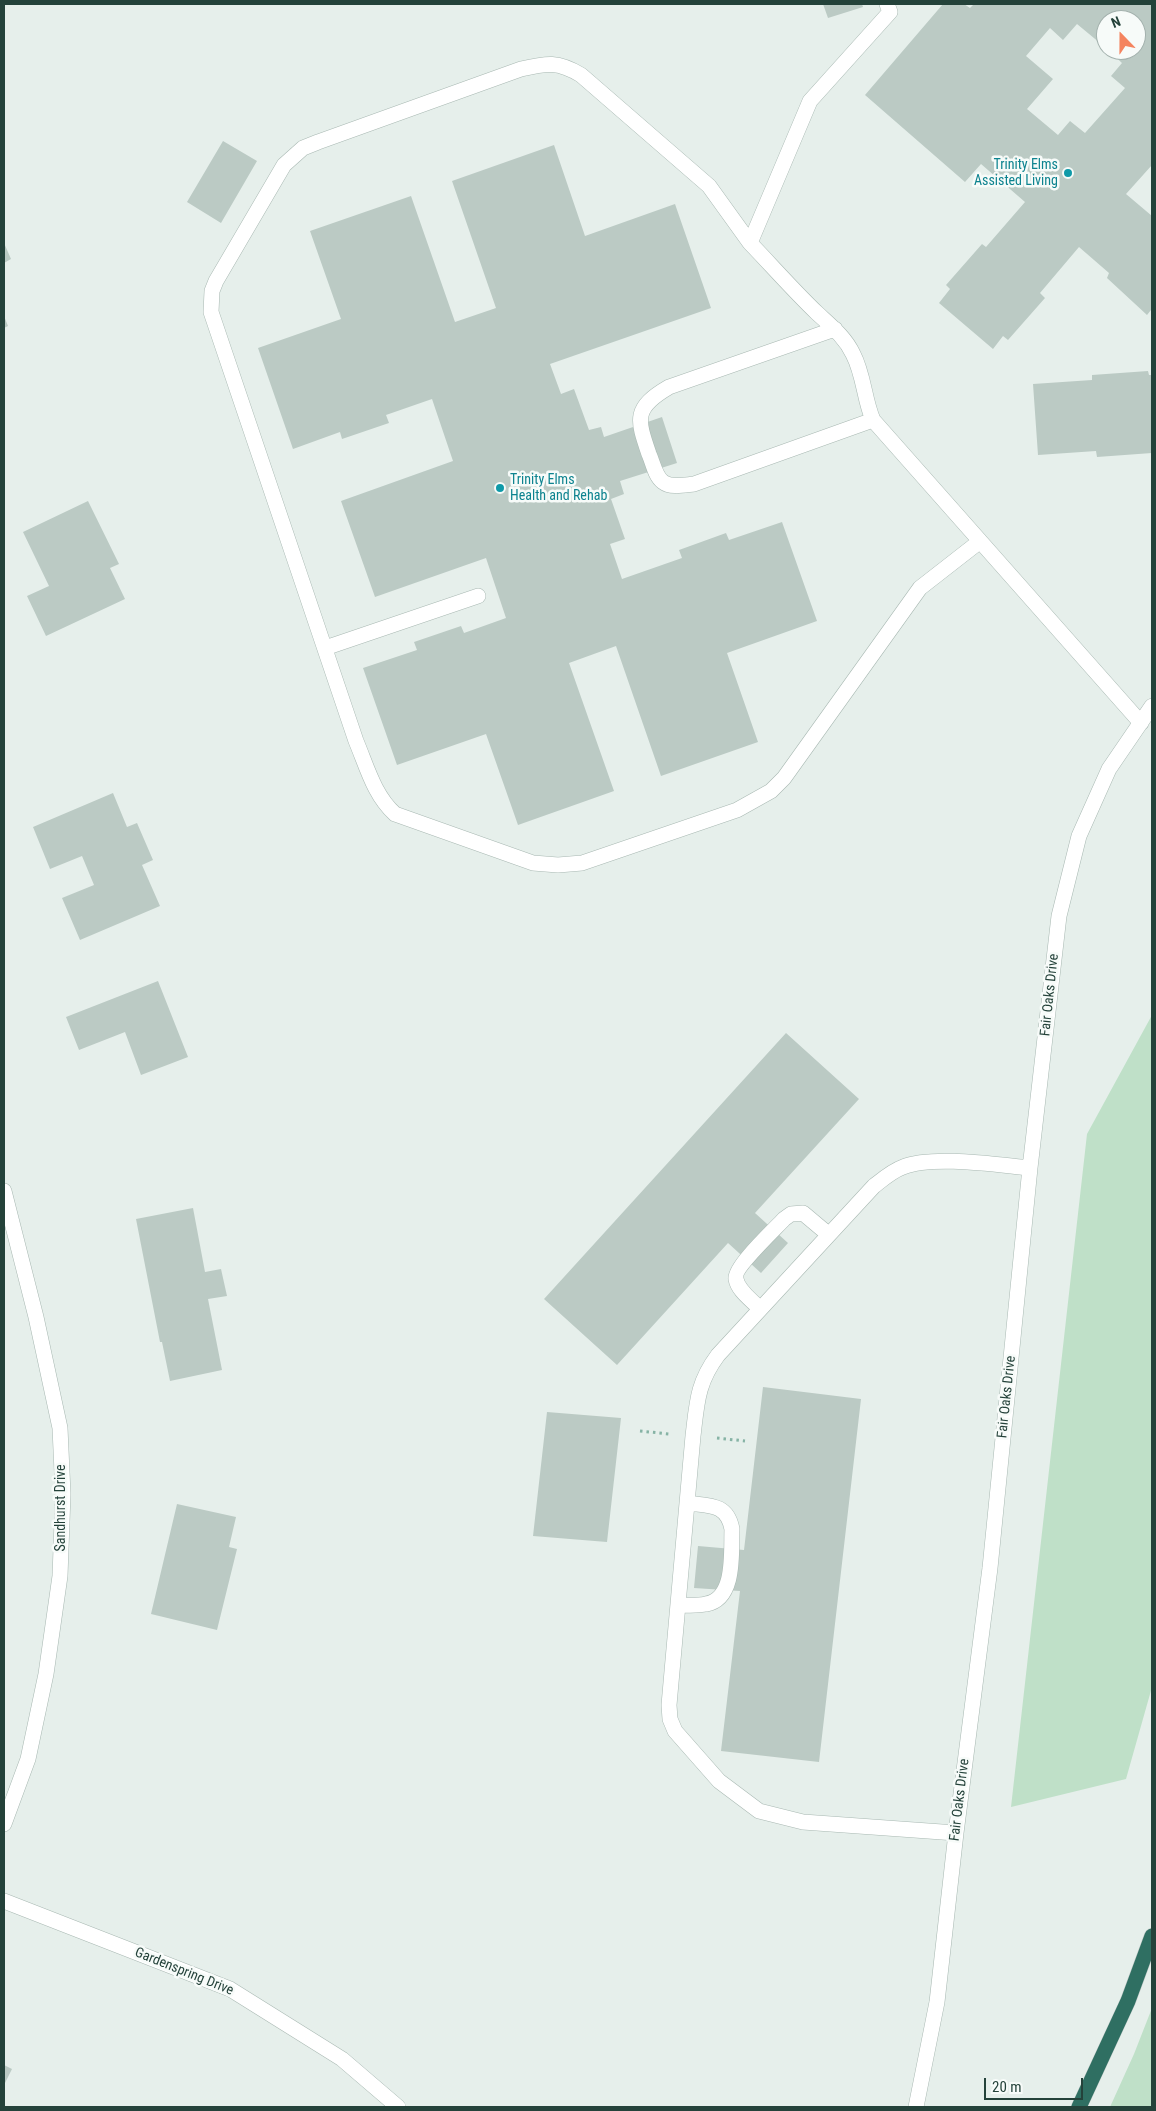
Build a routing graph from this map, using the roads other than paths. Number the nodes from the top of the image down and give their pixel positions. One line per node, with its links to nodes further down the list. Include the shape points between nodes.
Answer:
1 (892, 7): 2 (street, via 810,101)
2 (750, 243): 3 (street); 7 (street, via 709,186 581,75 566,66 552,64 521,69 303,148 284,165 216,281 210,301 214,326)
3 (835, 328): 4 (street, via 853,354); 4 (street, via 655,395 641,413 639,424 656,472 663,482 694,484)
4 (873, 420): 5 (street)
5 (979, 542): 7 (street, via 920,588 784,778 771,791 737,810 582,863 533,863 395,814 384,804 356,741); 9 (street)
6 (478, 596): 7 (street)
7 (325, 648)
8 (1152, 706): 9 (street, Fair Oaks Drive)
9 (1141, 723): 10 (street, Fair Oaks Drive, via 1109,769 1079,836 1059,916)
10 (1030, 1168): 12 (street, via 931,1161 904,1167 874,1186); 17 (street, Fair Oaks Drive, via 990,1568)
11 (4, 1191): 16 (street, Sandhurst Drive, via 60,1428 64,1494 60,1576 46,1674 28,1758)
12 (828, 1234): 13 (street); 13 (street, via 803,1213 791,1214 744,1262 736,1273 736,1279 743,1292)
13 (760, 1309): 14 (street, via 718,1354 702,1381)
14 (687, 1503): 15 (street); 15 (street, via 716,1507 731,1519 728,1586 722,1596 707,1604)
15 (678, 1605): 17 (street, via 670,1719 675,1731 719,1781 759,1811 803,1822)
16 (4, 1824)
17 (956, 1833): 21 (street, Fair Oaks Drive, via 937,2002)
18 (4, 1901): 20 (street, Gardenspring Drive, via 230,1989 342,2058)
19 (1152, 1936): 22 (highway, via 1128,2001)
20 (398, 2107)
21 (916, 2107)
22 (1080, 2107)

